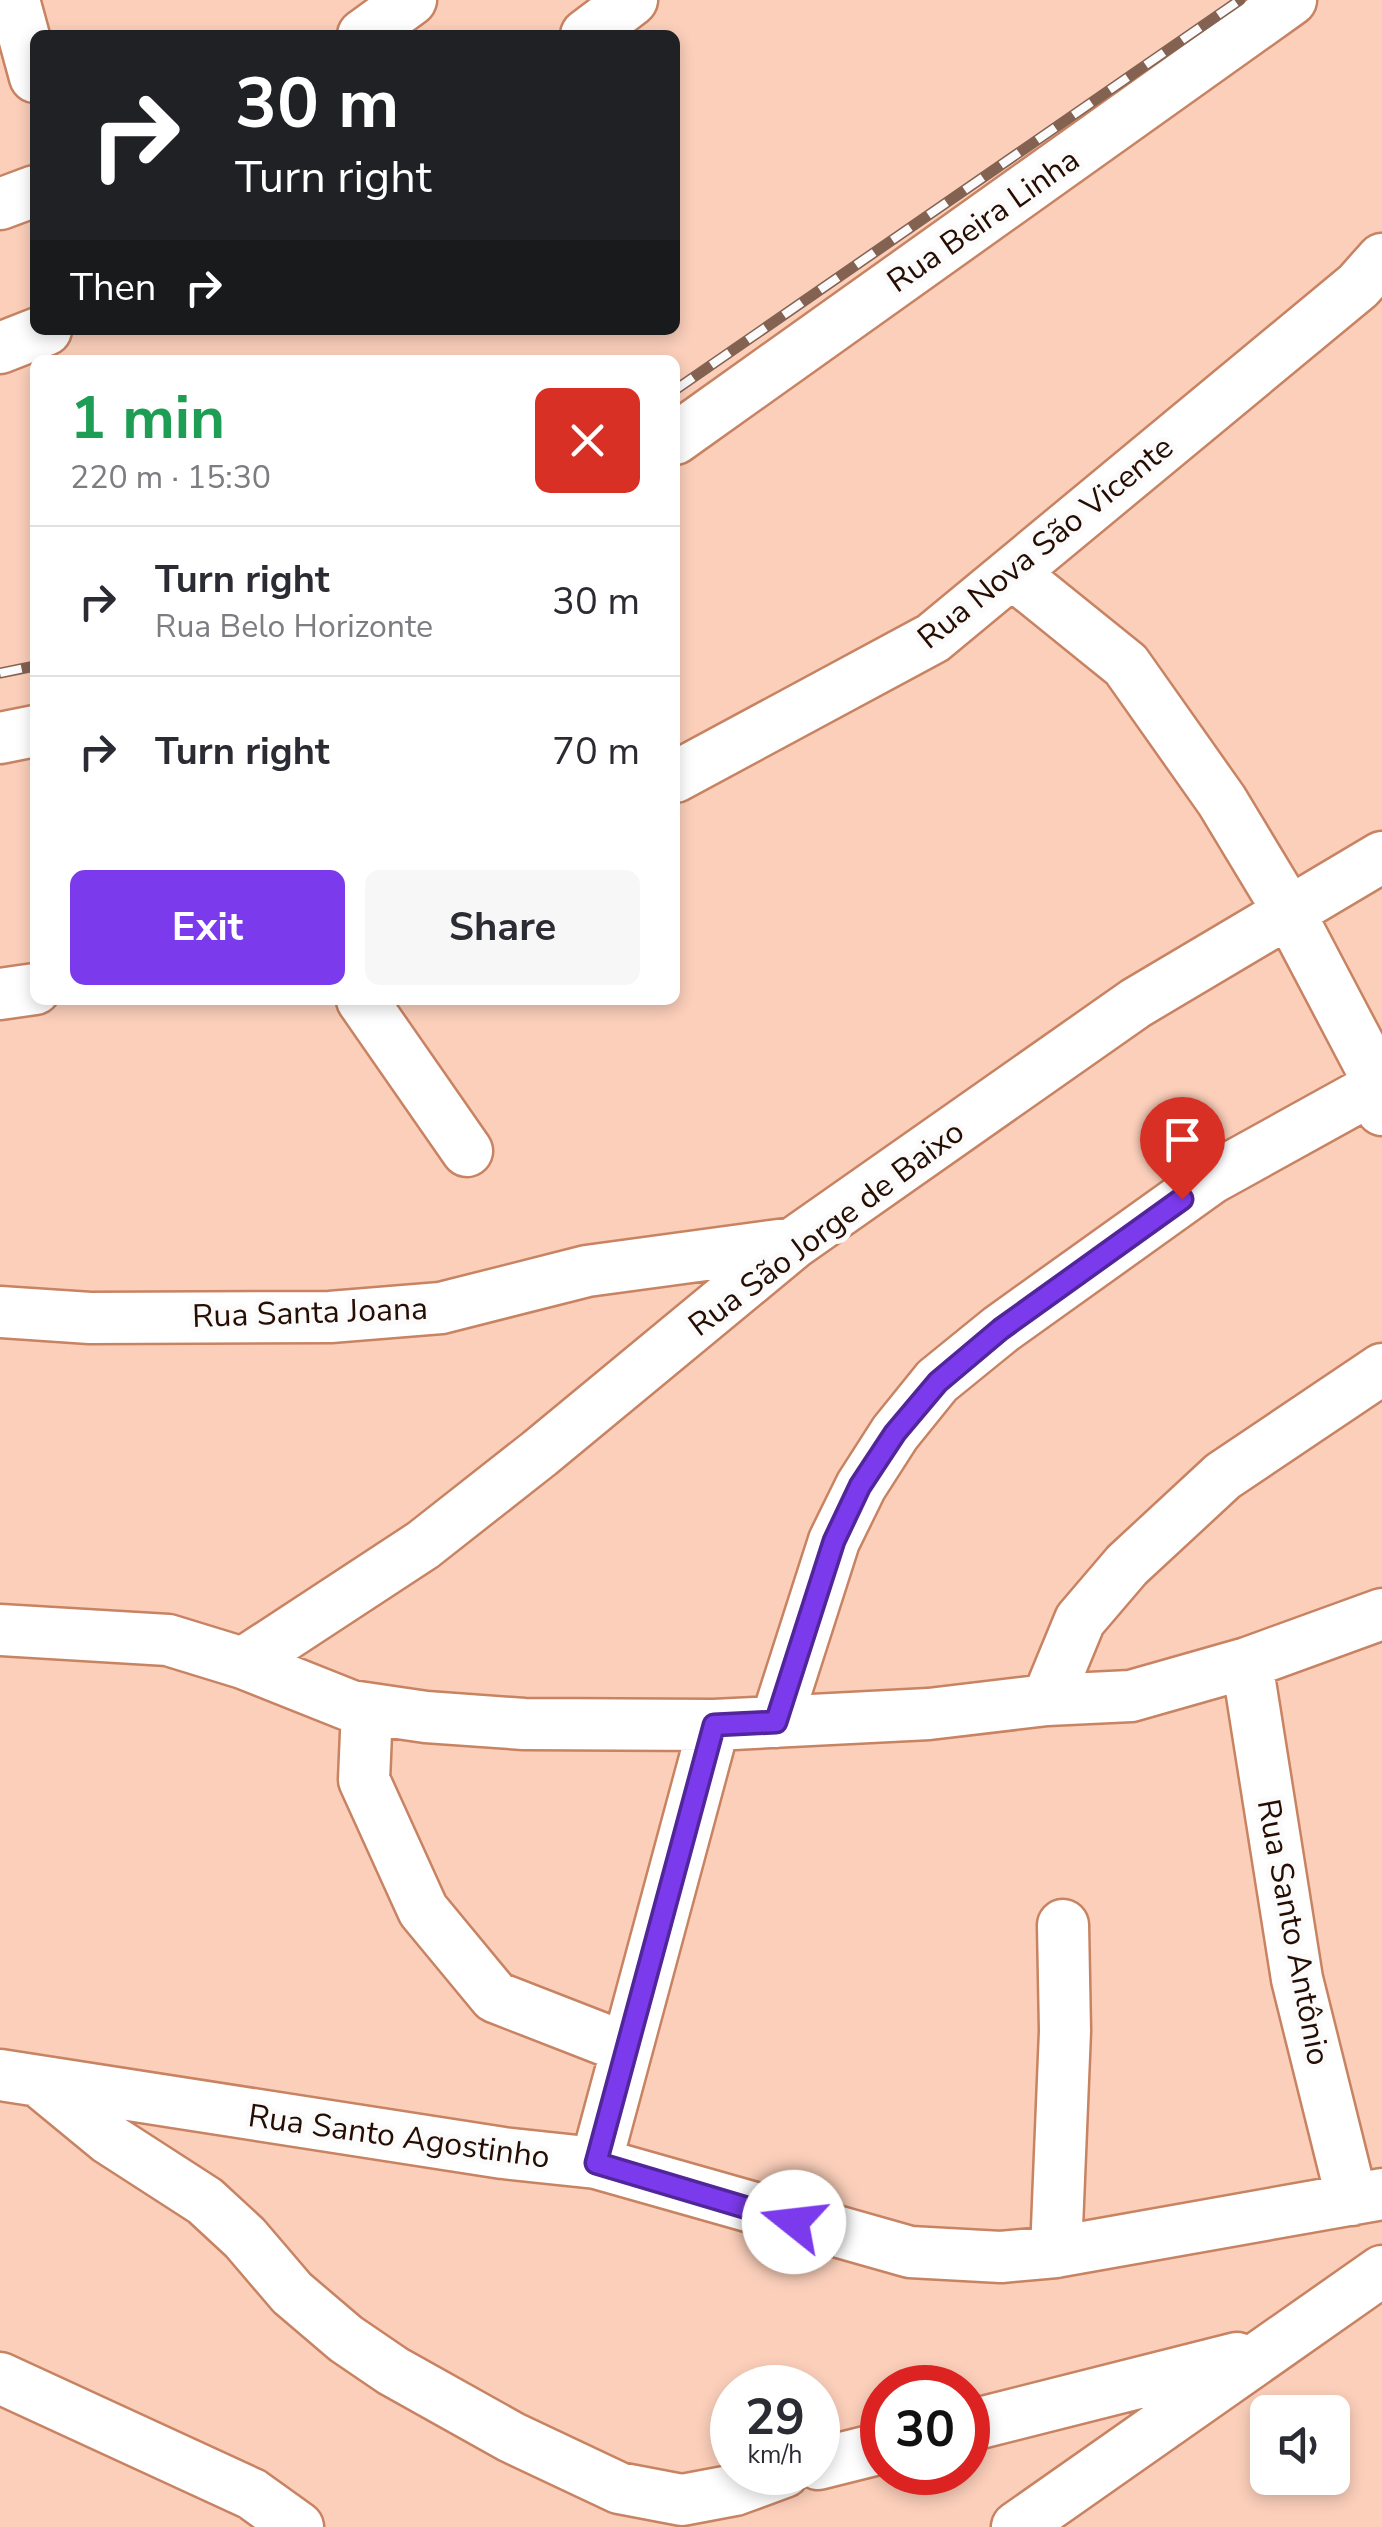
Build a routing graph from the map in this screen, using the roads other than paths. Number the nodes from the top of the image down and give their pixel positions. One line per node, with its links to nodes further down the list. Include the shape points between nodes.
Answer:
1 (14, 0): 7 (street)
2 (411, 0): 5 (street)
3 (632, 0): 6 (street)
4 (1291, 0): 13 (street, Rua Beira Linha)
5 (370, 30)
6 (593, 30)
7 (30, 59)
8 (30, 193): 9 (street)
9 (0, 204)
10 (1374, 281): 14 (street, Rua Nova São Vicente)
11 (33, 335): 12 (street)
12 (0, 348)
13 (680, 435)
14 (1012, 573): 17 (street, Rua Nova São Vicente, via 933,638); 19 (street, via 1126,665 1222,801)
15 (30, 733): 16 (street)
16 (0, 738)
17 (680, 775)
18 (1382, 858): 19 (street, Rua São Jorge de Baixo)
19 (1289, 912): 23 (street); 25 (street, Rua São Jorge de Baixo, via 1136,1003)
20 (30, 991): 21 (street)
21 (0, 994)
22 (365, 1005): 24 (street)
23 (1381, 1093): 34 (street, via 1212,1178 938,1382 860,1486 834,1541)
24 (467, 1151)
25 (794, 1243): 26 (street, Rua Santa Joana, via 587,1271 441,1308 330,1318); 30 (street, Rua São Jorge de Baixo, via 422,1545)
26 (0, 1312)
27 (1382, 1369): 32 (street, via 1224,1476 1127,1566 1080,1620)
28 (1382, 1614): 31 (street)
29 (0, 1630): 30 (street, via 168,1640)
30 (242, 1663): 33 (street)
31 (1247, 1663): 32 (street, via 1131,1696); 40 (street, Rua Santo Antônio, via 1297,1979)
32 (1047, 1700): 34 (street)
33 (368, 1709): 35 (street, via 524,1724); 37 (street, via 364,1780 423,1910 495,1998)
34 (776, 1722): 35 (street)
35 (714, 1725): 37 (street)
36 (1063, 1925): 41 (street)
37 (626, 2048): 39 (street)
38 (20, 2079): 39 (street, Rua Santo Agostinho); 46 (street, via 205,2200 292,2292 393,2371 619,2488 682,2500)
39 (596, 2163): 41 (street, Rua Santo Agostinho, via 910,2252 1001,2258)
40 (1367, 2197): 41 (street, Rua Santo Agostinho)
41 (1056, 2252)
42 (1382, 2270): 43 (street)
43 (1266, 2350): 45 (street); 48 (street)
44 (0, 2378): 47 (street, via 252,2494)
45 (990, 2420)
46 (710, 2495)
47 (298, 2527)
48 (1018, 2527)

